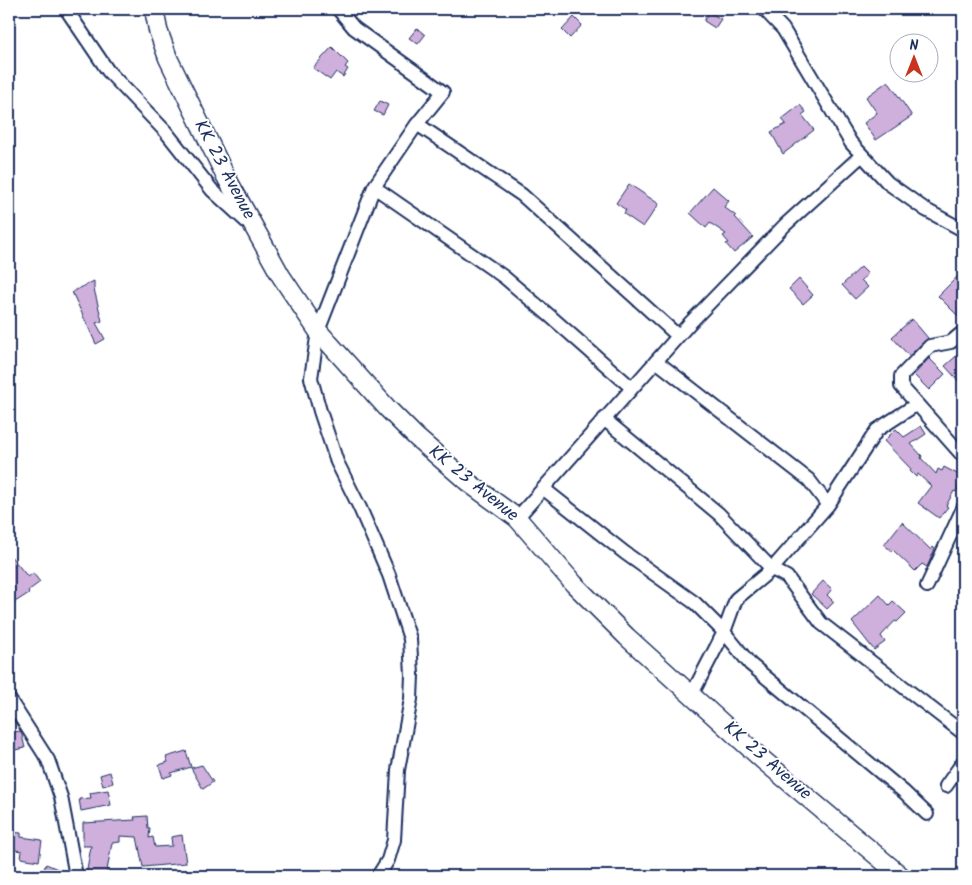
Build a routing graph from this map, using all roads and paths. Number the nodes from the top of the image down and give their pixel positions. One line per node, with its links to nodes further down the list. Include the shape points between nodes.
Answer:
1 (66, 9): 9 (street, via 108,71 166,132 212,190)
2 (154, 9): 9 (main road, KK 23 Avenue, via 168,58)
3 (338, 9): 5 (street, via 354,28 443,92)
4 (764, 9): 6 (street, via 783,29 851,143)
5 (416, 124): 7 (street); 12 (street, via 522,195)
6 (862, 155): 8 (street, via 888,183 926,210); 12 (street, via 785,226)
7 (374, 187): 10 (street); 14 (street, via 504,277)
8 (963, 230)
9 (256, 231): 10 (main road, KK 23 Avenue, via 281,276)
10 (318, 330): 21 (main road, KK 23 Avenue, via 416,438); 32 (street, via 311,378 320,411 337,462 389,575 410,639 411,699 398,770 394,840 388,860)
11 (963, 332): 15 (street, via 952,342 930,346 901,376 902,386)
12 (678, 336): 13 (street)
13 (656, 361): 14 (street); 19 (street, via 809,480)
14 (632, 388): 16 (street)
15 (917, 404): 17 (street); 19 (street, via 877,430)
16 (604, 420): 18 (street); 22 (street, via 719,514)
17 (963, 456)
18 (544, 489): 21 (street); 24 (street, via 695,603)
19 (828, 505): 22 (street)
20 (963, 508): 23 (street)
21 (517, 518): 25 (main road, KK 23 Avenue, via 574,584 627,637)
22 (772, 569): 24 (street, via 736,599); 27 (street, via 787,576 821,623)
23 (927, 586)
24 (724, 632): 25 (street); 30 (street, via 750,664)
25 (692, 694): 33 (main road, KK 23 Avenue, via 763,760)
26 (9, 699): 31 (street, via 48,760 61,797)
27 (963, 733)
28 (963, 762): 29 (street)
29 (946, 786)
30 (927, 814)
31 (76, 876)
32 (378, 876)
33 (901, 876)

